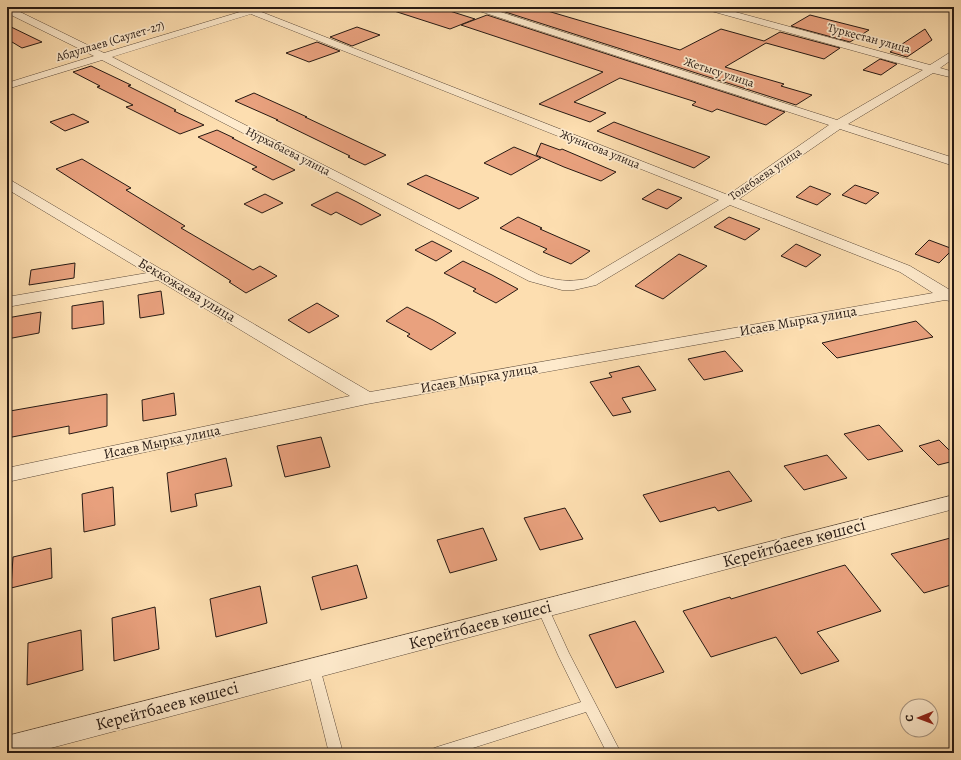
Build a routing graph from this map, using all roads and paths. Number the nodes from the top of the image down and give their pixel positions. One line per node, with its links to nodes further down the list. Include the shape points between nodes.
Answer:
1 (266, 7): 7 (street, Абдуллаев (Саулет-27))
2 (476, 7): 13 (street, Жетысу улица)
3 (708, 7): 10 (street, Туркестан улица)
4 (949, 7): 5 (street)
5 (954, 8)
6 (7, 9): 9 (street, Нурхабаева улица)
7 (247, 9): 9 (street, Абдуллаев (Саулет-27)); 16 (street, Жунисова улица)
8 (954, 53): 10 (street, Толебаева улица)
9 (104, 57): 12 (street, Абдуллаев (Саулет-27)); 18 (street, Нурхабаева улица, via 534,278 553,285)
10 (932, 69): 11 (street, Туркестан улица); 13 (street, Толебаева улица)
11 (954, 75)
12 (7, 86)
13 (838, 124): 14 (street, Жетысу улица); 16 (street, Толебаева улица)
14 (954, 162)
15 (10, 189): 17 (street, Беккожаева улица)
16 (729, 200): 18 (street, Толебаева улица, via 591,282); 19 (street, Жунисова улица, via 905,269)
17 (162, 275): 20 (street); 21 (street, Беккожаева улица)
18 (572, 287)
19 (952, 296): 21 (street, Исаев Мырка улица)
20 (7, 302)
21 (367, 398): 22 (street, Исаев Мырка улица)
22 (7, 475)
23 (954, 502): 24 (street, Керейтбаеев көшесі)
24 (543, 608): 25 (street, Керейтбаеев көшесі); 26 (lane)
25 (314, 668): 27 (street, Керейтбаеев көшесі); 28 (lane)
26 (590, 705): 29 (lane); 30 (lane)
27 (7, 748)
28 (336, 753)
29 (437, 753)
30 (614, 753)

